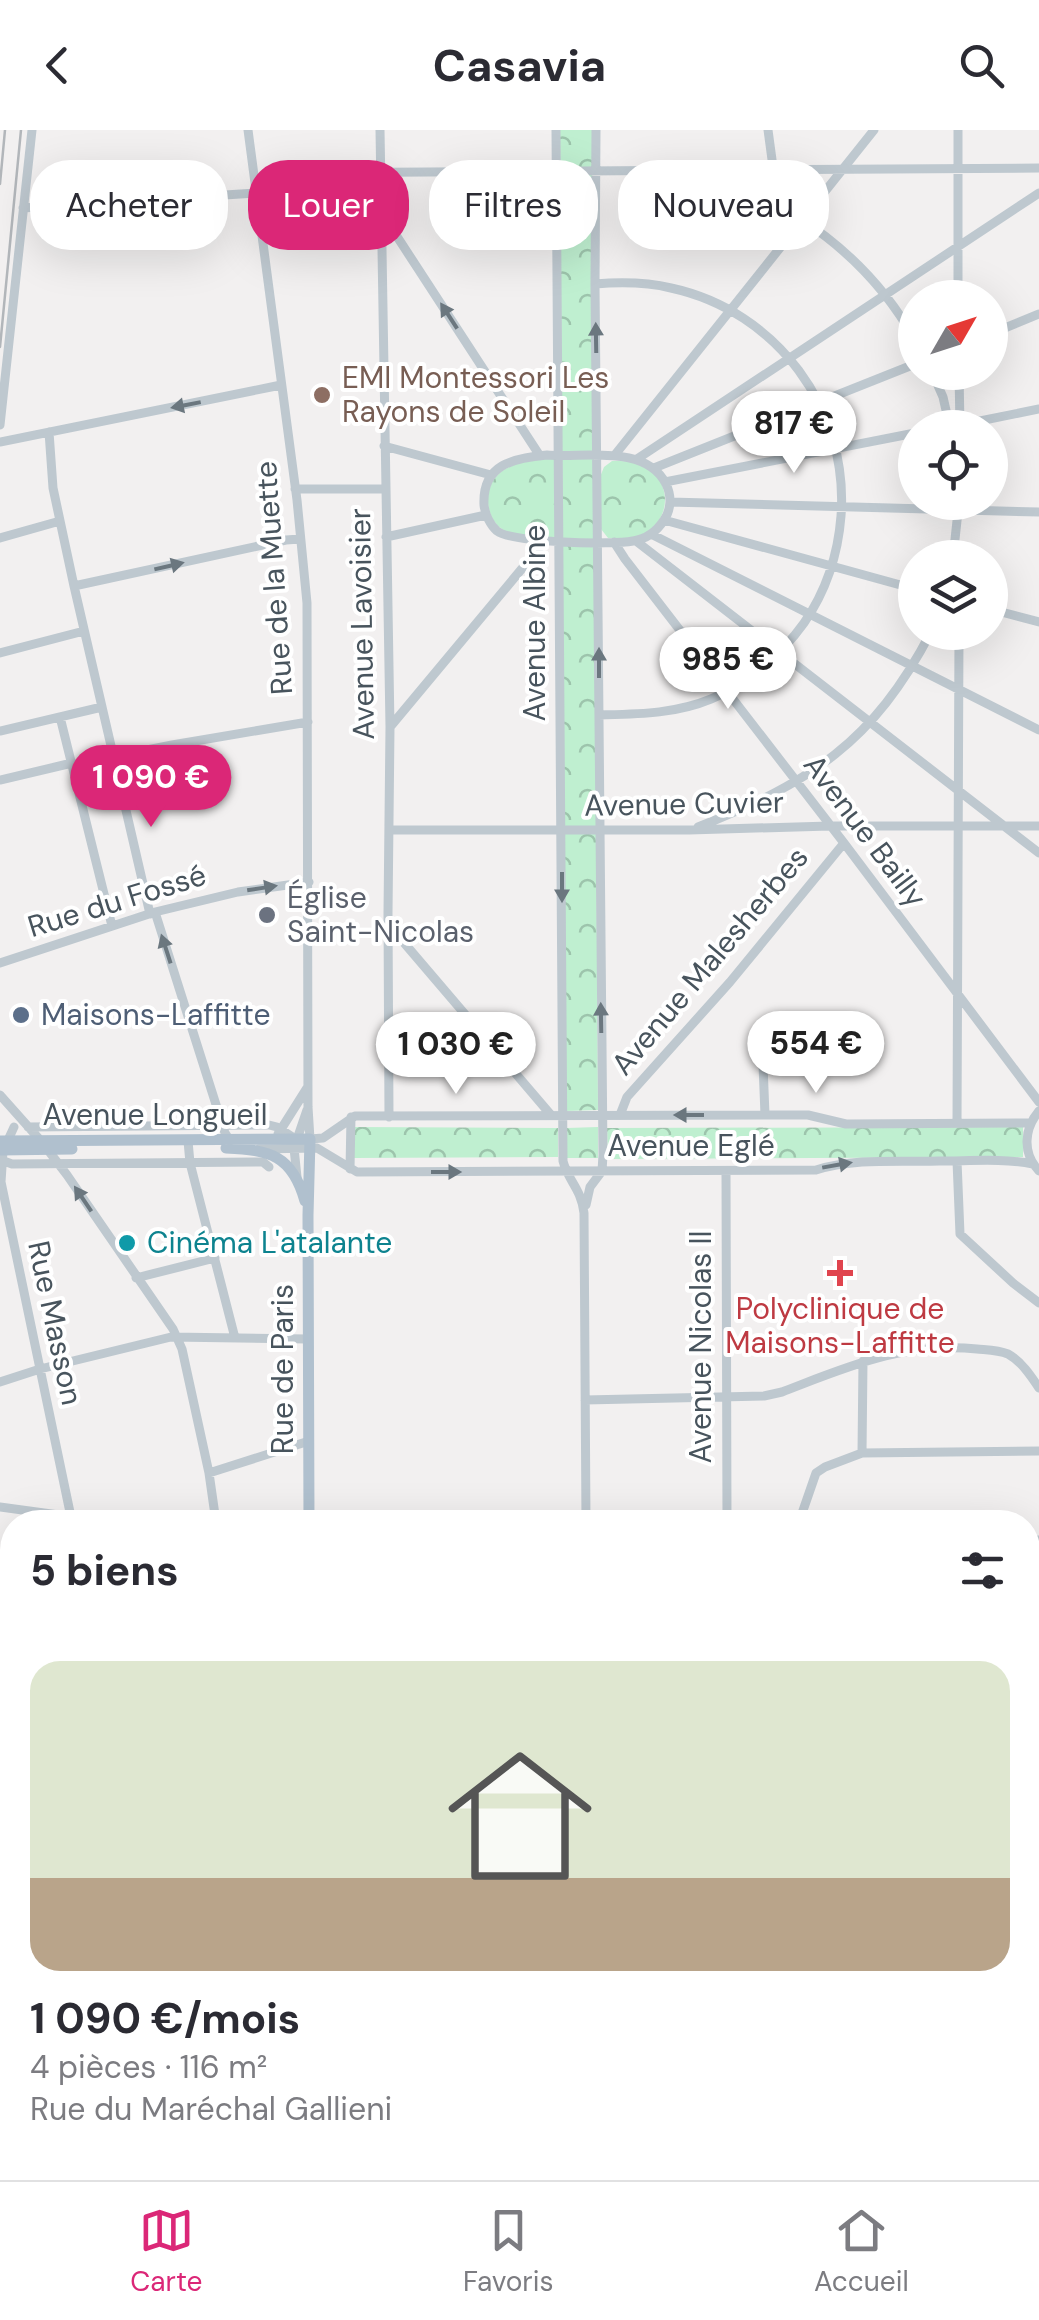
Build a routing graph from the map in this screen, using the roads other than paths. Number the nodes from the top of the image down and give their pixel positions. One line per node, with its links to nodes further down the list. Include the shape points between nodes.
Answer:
1 (32, 130): 20 (street)
2 (248, 130): 9 (street, Rue de la Muette)
3 (380, 130): 10 (street, Avenue Lavoisier)
4 (556, 130): 11 (street, Avenue Albine)
5 (596, 130): 12 (street, Avenue Albine)
6 (768, 130): 13 (street)
7 (874, 130): 15 (street)
8 (958, 130): 17 (street)
9 (252, 160)
10 (381, 160)
11 (557, 160)
12 (597, 160)
13 (773, 160)
14 (829, 168): 15 (street)
15 (843, 168): 17 (street); 18 (street)
16 (1039, 168): 17 (street)
17 (958, 169): 23 (street)
18 (829, 186)
19 (1039, 194): 23 (street)
20 (23, 208): 21 (street); 43 (street)
21 (30, 208)
22 (829, 240): 32 (street)
23 (958, 247): 30 (street); 32 (street)
24 (263, 250): 39 (street, Rue de la Muette)
25 (382, 250): 47 (street, Avenue Lavoisier)
26 (406, 250): 49 (street, one-way to 26)
27 (558, 250): 50 (street, Avenue Albine)
28 (596, 250): 31 (street, Avenue Albine)
29 (779, 250): 33 (street)
30 (958, 280)
31 (595, 284): 33 (street, via 671,288); 52 (street, Avenue Albine, one-way to 31)
32 (885, 296): 35 (street); 37 (street)
33 (731, 310): 37 (street); 51 (street)
34 (1039, 314): 36 (street)
35 (898, 315)
36 (1008, 327)
37 (789, 359): 40 (street); 53 (street)
38 (898, 370): 40 (street)
39 (281, 386): 44 (street, one-way to 44); 58 (street, Rue de la Muette)
40 (818, 401): 48 (street); 54 (street)
41 (1039, 409): 42 (street)
42 (1008, 415)
43 (0, 425)
44 (50, 432): 46 (street); 66 (street)
45 (898, 436): 48 (street)
46 (0, 442)
47 (384, 446): 55 (street); 57 (street, Avenue Lavoisier)
48 (837, 448): 56 (street); 60 (street)
49 (540, 456): 50 (street); 55 (street, via 515,460)
50 (559, 456): 52 (street); 71 (street, Avenue Albine)
51 (614, 456): 52 (street); 53 (street)
52 (598, 457): 74 (street, Avenue Albine)
53 (637, 458): 54 (street)
54 (654, 468): 56 (street)
55 (490, 475): 64 (street)
56 (665, 482): 59 (street)
57 (385, 488): 58 (street); 68 (street, Avenue Lavoisier)
58 (295, 489): 70 (street, Rue de la Muette)
59 (670, 502): 60 (street); 65 (street)
60 (842, 506): 61 (street); 76 (street)
61 (898, 506)
62 (1008, 509): 63 (street)
63 (1039, 512)
64 (486, 515): 68 (street); 73 (street, via 508,537)
65 (664, 520): 67 (street); 76 (street)
66 (60, 521): 69 (street); 78 (street)
67 (651, 534): 72 (street); 80 (street)
68 (386, 537): 95 (street, Avenue Lavoisier)
69 (0, 538)
70 (300, 539): 78 (street, one-way to 70); 93 (street, Rue de la Muette)
71 (559, 541): 73 (street); 74 (street); 110 (street, Avenue Albine)
72 (636, 541): 75 (street); 85 (street)
73 (545, 542): 95 (street)
74 (598, 542): 75 (street); 91 (street, Avenue Albine, one-way to 74)
75 (614, 542): 89 (street, Avenue Bailly)
76 (832, 566): 77 (street); 80 (street)
77 (898, 584)
78 (74, 586): 82 (street)
79 (1008, 614): 81 (street)
80 (809, 615): 85 (street); 87 (street)
81 (1039, 622)
82 (84, 631): 86 (street); 90 (street)
83 (921, 650): 87 (street)
84 (959, 650): 88 (street)
85 (780, 652): 89 (street); 94 (street)
86 (0, 653)
87 (913, 667): 88 (street); 94 (street)
88 (958, 689): 96 (street); 102 (street)
89 (726, 692): 91 (street, via 670,712); 101 (street, Avenue Bailly)
90 (102, 708): 92 (street); 98 (street)
91 (599, 715): 108 (street, Avenue Albine)
92 (60, 718): 97 (street); 99 (street)
93 (308, 722): 98 (street); 113 (street, Rue de la Muette)
94 (870, 723): 101 (street); 102 (street)
95 (390, 727): 107 (street, Avenue Lavoisier)
96 (1039, 730)
97 (0, 731)
98 (113, 756): 99 (street); 114 (street)
99 (72, 764): 100 (street); 116 (street)
100 (0, 780)
101 (796, 782): 103 (street, Avenue Bailly); 109 (street)
102 (958, 790): 105 (street); 106 (street)
103 (830, 826): 106 (street, Avenue Cuvier); 109 (street, Avenue Cuvier); 111 (street, Avenue Bailly)
104 (1039, 826): 105 (street, Avenue Cuvier)
105 (1005, 827): 106 (street, Avenue Cuvier); 112 (street)
106 (958, 828): 118 (street)
107 (389, 830): 110 (street, Avenue Cuvier); 115 (street, Avenue Lavoisier)
108 (600, 830): 109 (street, Avenue Cuvier); 110 (street, Avenue Cuvier); 126 (street, Avenue Albine, one-way to 108)
109 (689, 830)
110 (562, 831): 129 (street, Avenue Albine, one-way to 129)
111 (844, 843): 118 (street, Avenue Bailly); 127 (street, Avenue Malesherbes, via 627,1097)
112 (1039, 853)
113 (308, 882): 114 (street, Rue du Fossé, one-way to 113); 120 (street, Rue de la Muette)
114 (153, 913): 116 (street, Rue du Fossé); 134 (street, one-way to 114)
115 (388, 924): 125 (street); 131 (street, Avenue Lavoisier)
116 (112, 926): 117 (street, Rue du Fossé)
117 (0, 963)
118 (958, 996): 122 (street, Avenue Bailly); 133 (street)
119 (762, 1039): 128 (street)
120 (308, 1086): 136 (street); 139 (street, Rue de la Muette)
121 (0, 1094): 123 (street)
122 (1039, 1102)
123 (13, 1110): 135 (street); 140 (street, Rue Masson)
124 (1039, 1111): 132 (street)
125 (551, 1115): 129 (street, Avenue Eglé); 131 (street, Avenue Eglé)
126 (602, 1115): 127 (street, Avenue Eglé); 129 (street, Avenue Eglé); 149 (street, Avenue Albine)
127 (620, 1115): 128 (street, Avenue Eglé, one-way to 127)
128 (766, 1115): 133 (street, Avenue Eglé, via 846,1124)
129 (563, 1116): 151 (street, Avenue Albine)
130 (351, 1117): 131 (street, Avenue Eglé); 139 (street, Avenue Eglé); 148 (street)
131 (390, 1117)
132 (1030, 1123): 133 (street, Avenue Eglé); 147 (street, via 1027,1154)
133 (957, 1124)
134 (223, 1126): 135 (street); 136 (street, via 269,1125); 137 (street)
135 (30, 1127): 140 (street); 141 (street)
136 (278, 1134): 137 (main road, Avenue Longueil); 139 (main road, Avenue Longueil)
137 (230, 1141): 138 (main road, Avenue Longueil)
138 (188, 1144): 141 (main road, Avenue Longueil); 142 (main road, Avenue Longueil); 145 (street)
139 (302, 1144): 142 (street, Avenue Longueil); 148 (street, Avenue Eglé); 152 (street, Rue de Paris); 155 (main road, Rue de Paris)
140 (11, 1145): 141 (main road, Avenue Longueil); 146 (street, via 12,1164); 153 (street, Rue Masson)
141 (44, 1145): 146 (street)
142 (247, 1149): 144 (main road)
143 (957, 1161): 147 (street, Avenue Eglé, via 1016,1161); 150 (street, Avenue Eglé, one-way to 143); 158 (street, via 960,1234)
144 (274, 1162): 145 (street); 152 (main road, Rue de Paris)
145 (190, 1163): 146 (street); 156 (street)
146 (58, 1164): 157 (street, one-way to 146)
147 (1036, 1168)
148 (350, 1169): 151 (street, Avenue Eglé, one-way to 151)
149 (602, 1171): 150 (street, Avenue Eglé); 151 (street, Avenue Eglé); 154 (street)
150 (726, 1171): 166 (street, Avenue Nicolas II)
151 (566, 1172): 154 (street)
152 (298, 1181): 155 (main road, Rue de Paris)
153 (2, 1200): 163 (street, Rue Masson)
154 (584, 1212): 167 (street)
155 (308, 1215): 161 (main road, Rue de Paris)
156 (215, 1258): 157 (street); 160 (street)
157 (136, 1278): 159 (street)
158 (1039, 1303)
159 (177, 1338): 160 (street); 163 (street); 171 (street)
160 (235, 1338): 161 (street)
161 (308, 1339): 168 (main road, Rue de Paris)
162 (863, 1361): 164 (street, via 923,1348 996,1351); 166 (street, via 782,1392); 170 (street)
163 (40, 1369): 165 (street); 174 (street, Rue Masson)
164 (1037, 1381)
165 (0, 1382)
166 (726, 1398): 167 (street); 178 (street, Avenue Nicolas II)
167 (585, 1400): 177 (street)
168 (309, 1441): 171 (street); 176 (main road, Rue de Paris)
169 (1039, 1451): 170 (street)
170 (862, 1453): 179 (street, via 816,1473)
171 (209, 1474): 175 (street)
172 (0, 1506): 173 (street)
173 (26, 1510)
174 (70, 1510)
175 (214, 1510)
176 (309, 1510)
177 (586, 1510)
178 (727, 1510)
179 (803, 1510)

